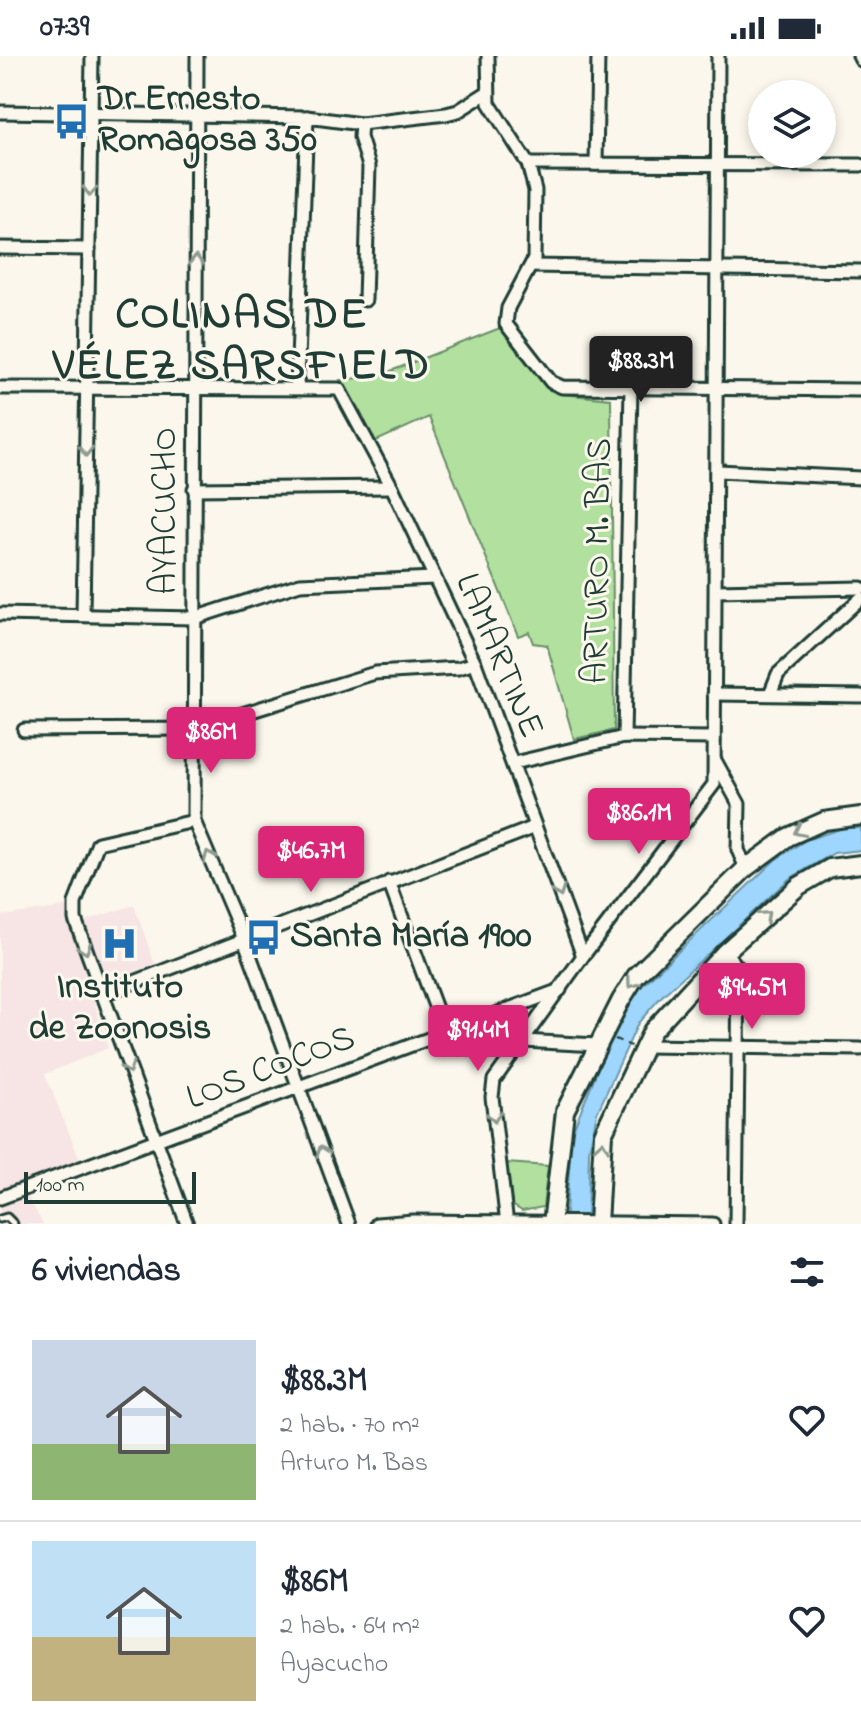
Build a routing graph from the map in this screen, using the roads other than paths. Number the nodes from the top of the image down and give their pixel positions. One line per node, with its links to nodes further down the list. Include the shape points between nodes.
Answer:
1 (92, 56): 8 (street)
2 (197, 56): 9 (street, AYACUCHO)
3 (488, 56): 6 (street)
4 (598, 56): 13 (street)
5 (718, 56): 14 (street)
6 (488, 92): 11 (street, via 446,114); 12 (street, via 493,111)
7 (0, 112): 8 (street)
8 (91, 113): 9 (street); 17 (street, one-way to 17)
9 (196, 115): 10 (street); 22 (street, AYACUCHO, one-way to 9)
10 (307, 117): 11 (street); 23 (street)
11 (361, 124): 21 (street, via 369,166)
12 (528, 164): 13 (street); 18 (street, via 535,190)
13 (596, 164): 14 (street)
14 (719, 165): 15 (street); 19 (street)
15 (861, 165)
16 (0, 248): 17 (street)
17 (89, 249): 26 (street)
18 (531, 266): 19 (street); 24 (street, via 508,308 506,324 551,382 562,387)
19 (719, 269): 20 (street); 27 (street)
20 (861, 271)
21 (365, 300)
22 (195, 387): 23 (street); 26 (street); 32 (street, AYACUCHO)
23 (297, 387): 31 (street, LAMARTINE, via 339,389)
24 (631, 387): 27 (street); 46 (street, ARTURO M. BAS)
25 (0, 388): 26 (street)
26 (87, 388): 38 (street, one-way to 38)
27 (719, 388): 28 (street); 29 (street)
28 (861, 390)
29 (718, 471): 30 (street); 35 (street)
30 (861, 478)
31 (392, 487): 32 (street); 33 (street, LAMARTINE)
32 (194, 489): 39 (street, AYACUCHO)
33 (434, 578): 39 (street, via 300,584); 40 (street, LAMARTINE)
34 (861, 588): 35 (street)
35 (716, 591): 41 (street)
36 (861, 598): 42 (street, via 778,674)
37 (0, 614): 38 (street)
38 (83, 615): 39 (street)
39 (194, 618): 44 (street, AYACUCHO)
40 (475, 663): 44 (street, via 375,673); 49 (street, LAMARTINE)
41 (714, 694): 42 (street); 47 (street)
42 (770, 694): 43 (street)
43 (861, 696)
44 (193, 729): 45 (street); 51 (street, AYACUCHO)
45 (24, 730)
46 (624, 737): 47 (street); 49 (street)
47 (713, 738): 48 (street)
48 (716, 761): 54 (street, via 736,793 738,850); 58 (street, via 711,793)
49 (514, 763): 52 (street, LAMARTINE)
50 (861, 816): 54 (main road, one-way to 54, via 807,827)
51 (194, 821): 56 (street, one-way to 51); 60 (street, one-way to 60, via 106,839 94,850 73,910)
52 (535, 827): 55 (street); 58 (street, LAMARTINE, one-way to 58)
53 (861, 864): 57 (main road, one-way to 53, via 819,873)
54 (746, 868): 62 (main road, one-way to 62, via 648,962)
55 (389, 882): 56 (street); 61 (street)
56 (244, 939): 60 (street); 67 (street)
57 (725, 952): 64 (main road, via 660,1020); 65 (street, via 739,969)
58 (583, 956): 59 (street)
59 (560, 990): 61 (street, LOS COCOS); 63 (street)
60 (101, 995): 68 (street, one-way to 68)
61 (445, 1033): 67 (street, LOS COCOS)
62 (600, 1040): 63 (street); 72 (main road, via 565,1111)
63 (523, 1041): 71 (street, one-way to 71, via 492,1088)
64 (641, 1048): 65 (street); 73 (main road, one-way to 64, via 603,1134)
65 (737, 1048): 66 (street); 79 (street)
66 (861, 1049)
67 (299, 1088): 68 (street, LOS COCOS); 76 (street, one-way to 67)
68 (156, 1142): 69 (street, LOS COCOS); 75 (street)
69 (0, 1198)
70 (0, 1219): 74 (lane, via 7,1217)
71 (507, 1223): 72 (street); 77 (street)
72 (554, 1223): 73 (street)
73 (595, 1223): 78 (street)
74 (14, 1224)
75 (187, 1224)
76 (349, 1224)
77 (377, 1224)
78 (713, 1224)
79 (736, 1224)

